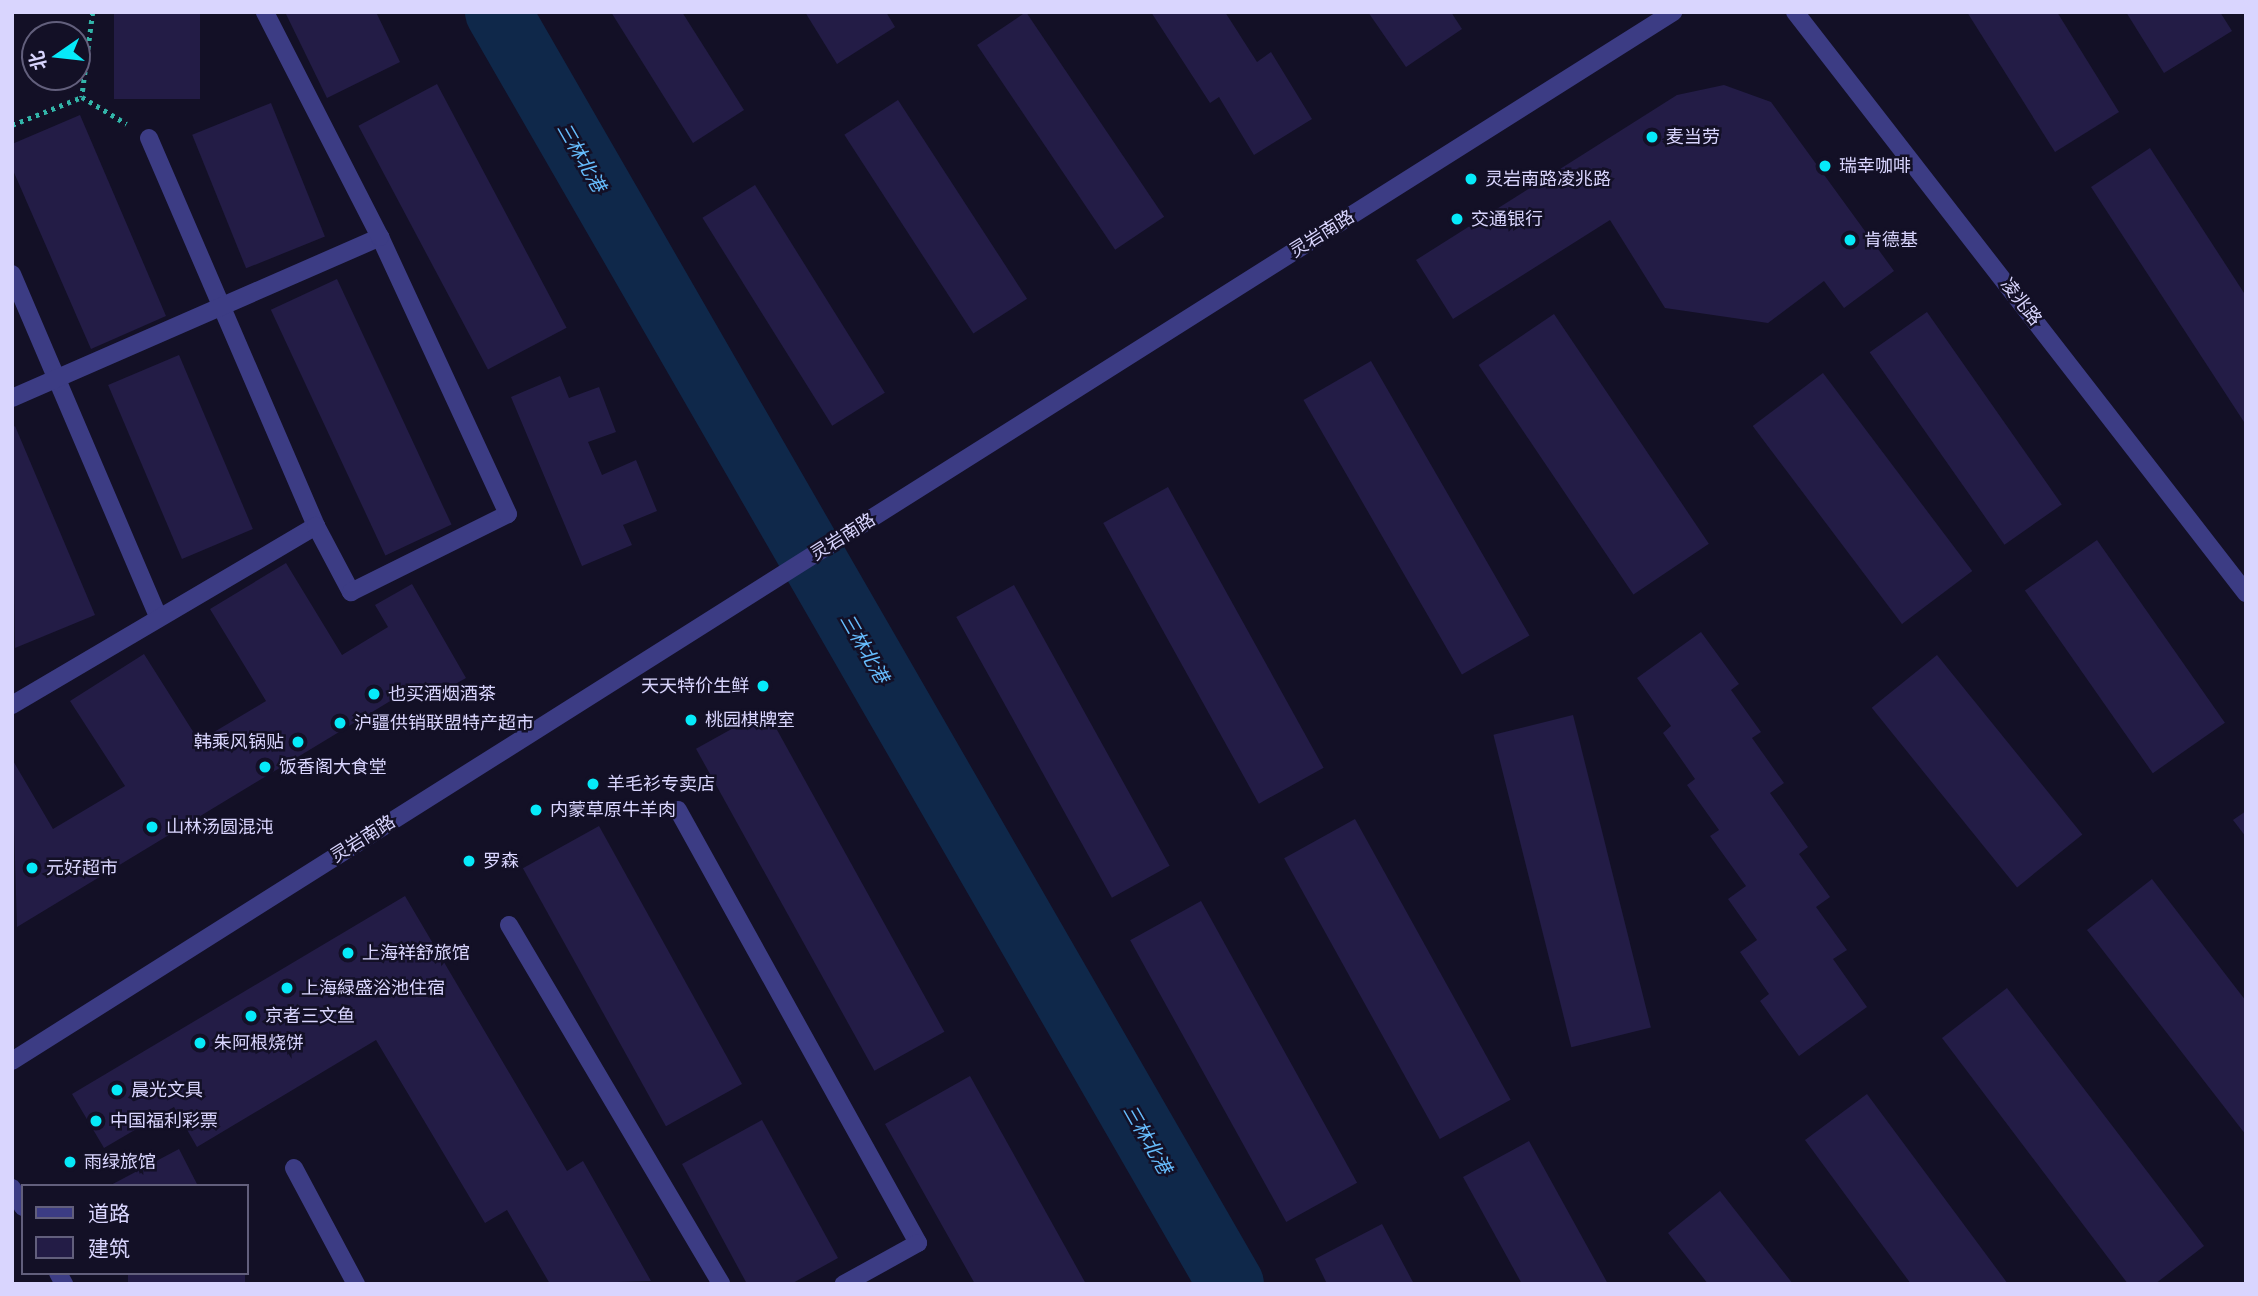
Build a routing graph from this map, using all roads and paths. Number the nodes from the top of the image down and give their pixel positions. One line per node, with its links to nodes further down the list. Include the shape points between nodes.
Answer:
1 (93, 12): 5 (path)
2 (265, 12): 8 (street)
3 (1673, 12): 19 (street, 灵岩南路)
4 (1795, 12): 14 (street, 凌兆路)
5 (82, 97): 6 (path); 7 (path)
6 (12, 125)
7 (149, 138): 10 (street)
8 (380, 237): 10 (street); 13 (street, via 508,514 351,592)
9 (12, 274): 11 (street)
10 (226, 309): 11 (street); 13 (street)
11 (54, 380): 12 (street); 15 (street)
12 (12, 398)
13 (316, 526): 15 (street)
14 (2246, 593)
15 (159, 618): 16 (street)
16 (12, 705)
17 (678, 810): 25 (street, via 918,1242)
18 (509, 925): 24 (street)
19 (12, 1061)
20 (294, 1168): 23 (street)
21 (12, 1188): 22 (street)
22 (21, 1204)
23 (356, 1284)
24 (721, 1284)
25 (844, 1284)

